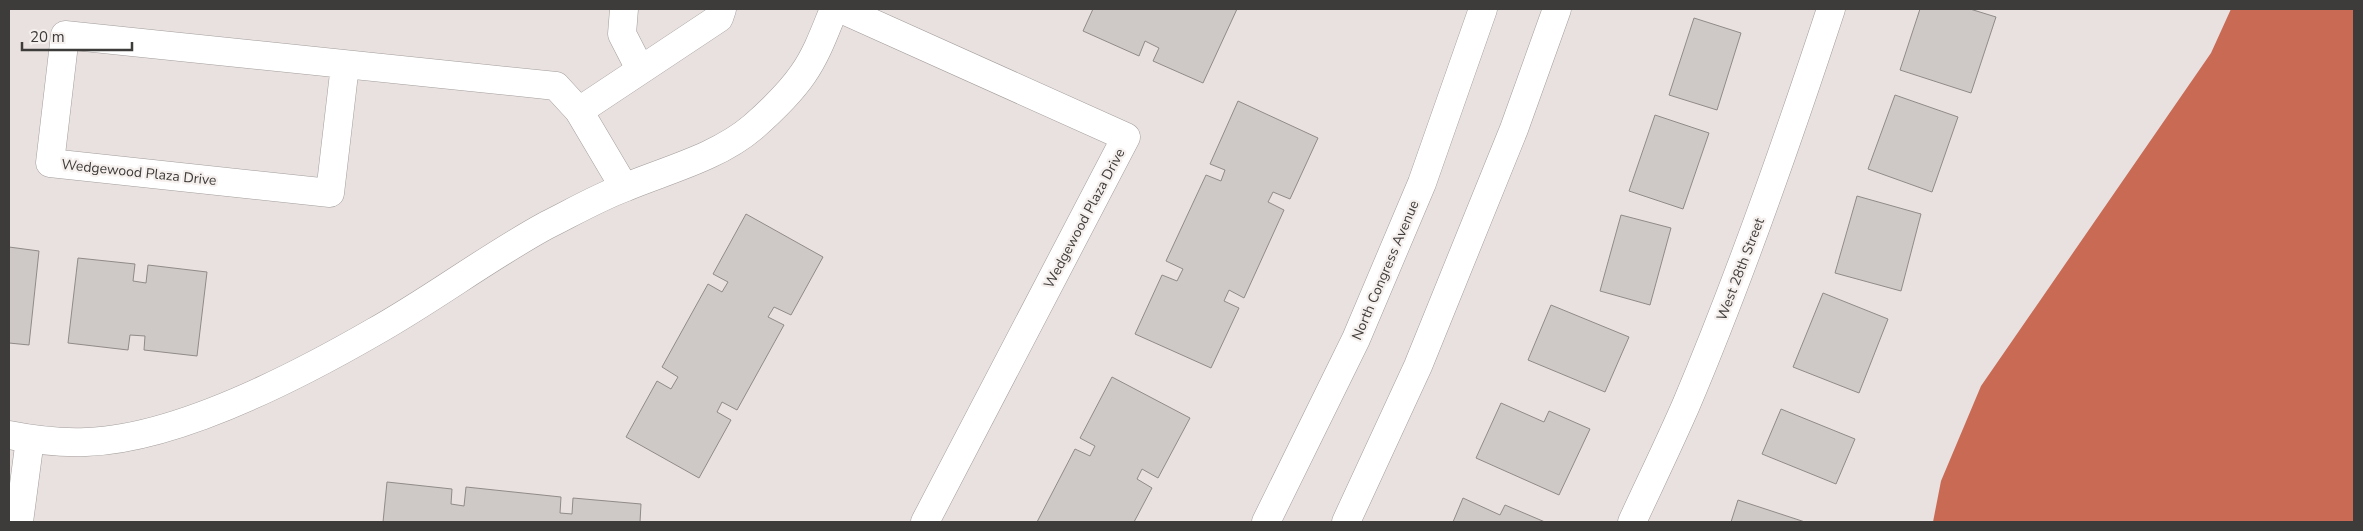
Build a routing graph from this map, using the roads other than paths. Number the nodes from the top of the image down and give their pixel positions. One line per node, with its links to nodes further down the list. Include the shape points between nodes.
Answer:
1 (624, 9): 9 (street, via 622,34)
2 (722, 9): 9 (street, via 719,18)
3 (834, 9): 11 (street, via 802,75 751,129 686,164)
4 (841, 9): 14 (street, Wedgewood Plaza Drive, via 1126,137)
5 (1483, 9): 15 (street, North Congress Avenue, via 1422,183 1356,339)
6 (1557, 9): 16 (street, via 1514,129 1426,348)
7 (1831, 9): 17 (street, West 28th Street, via 1787,144 1737,278 1685,406)
8 (345, 65): 8 (street, Wedgewood Plaza Drive, via 64,35 50,163 330,193); 10 (street, Wedgewood Plaza Drive, via 556,86)
9 (640, 69): 10 (street)
10 (580, 111): 11 (street, Wedgewood Plaza Drive)
11 (624, 187): 12 (street, via 546,226 374,333 229,405 133,436 86,442)
12 (19, 437): 13 (street)
13 (18, 522)
14 (925, 522)
15 (1266, 522)
16 (1346, 522)
17 (1632, 522)

